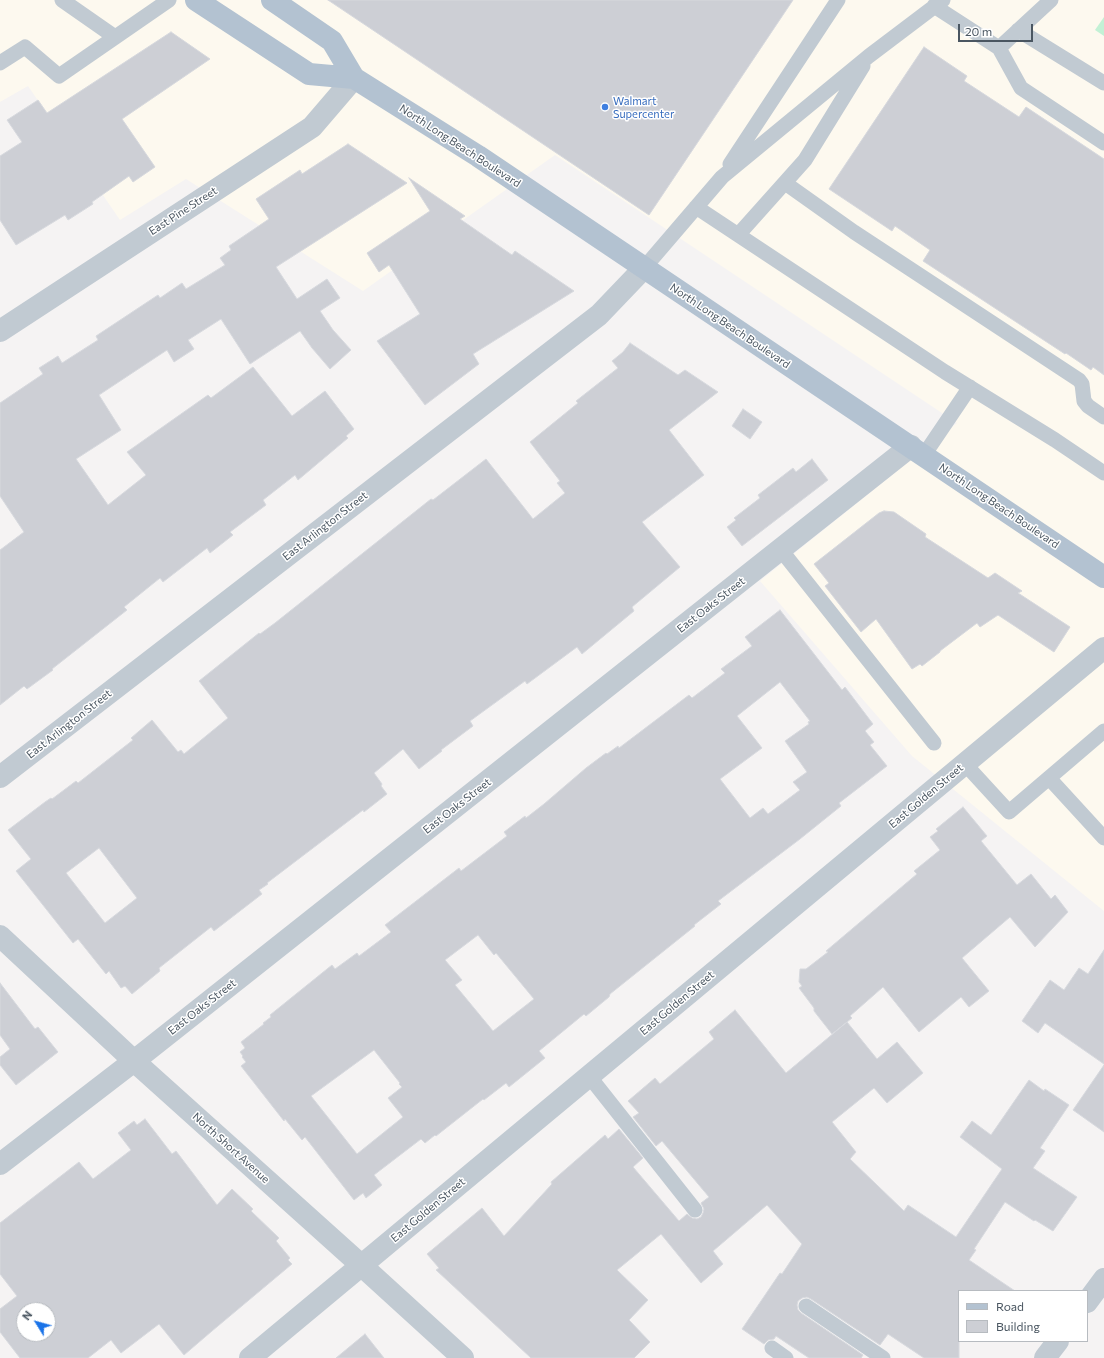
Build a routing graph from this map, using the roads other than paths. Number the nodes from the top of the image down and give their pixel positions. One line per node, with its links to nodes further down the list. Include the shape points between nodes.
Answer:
1 (62, 0): 9 (lane)
2 (169, 0): 9 (lane)
3 (196, 0): 13 (main road, North Long Beach Boulevard, via 308,74)
4 (272, 0): 13 (main road, North Long Beach Boulevard, via 332,41)
5 (838, 0): 16 (lane)
6 (1051, 0): 8 (lane)
7 (939, 3): 10 (lane); 11 (lane)
8 (1018, 30): 10 (lane); 14 (lane)
9 (115, 37): 12 (lane, via 59,76 25,47)
10 (999, 48): 15 (lane, via 1020,88)
11 (869, 56): 16 (lane); 17 (lane, via 805,160)
12 (0, 63)
13 (354, 78): 20 (main road, North Long Beach Boulevard, via 478,156); 21 (street, East Pine Street, via 312,127)
14 (1104, 83)
15 (1104, 143)
16 (722, 177): 18 (lane)
17 (785, 183): 19 (lane); 23 (lane, via 854,232 1079,380 1084,401)
18 (696, 207): 19 (lane); 20 (lane)
19 (738, 235): 22 (lane)
20 (644, 268): 24 (main road, North Long Beach Boulevard); 32 (street, East Arlington Street, via 599,315)
21 (0, 331)
22 (970, 387): 24 (lane); 25 (lane)
23 (1104, 417)
24 (918, 451): 26 (street, East Oaks Street); 27 (main road, North Long Beach Boulevard)
25 (1104, 473)
26 (781, 550): 30 (lane); 36 (street, East Oaks Street)
27 (1104, 577)
28 (1104, 648): 31 (street, East Golden Street)
29 (1104, 731): 33 (lane)
30 (934, 743)
31 (965, 764): 33 (lane, via 1009,812); 37 (street, East Golden Street)
32 (0, 777)
33 (1049, 778): 34 (lane)
34 (1104, 838)
35 (0, 936): 36 (street, North Short Avenue)
36 (134, 1061): 38 (street, East Oaks Street); 40 (street, North Short Avenue)
37 (589, 1076): 39 (lane); 40 (street, East Golden Street)
38 (0, 1164)
39 (695, 1210)
40 (361, 1265): 46 (street, East Golden Street); 47 (street, North Short Avenue)
41 (1104, 1279): 42 (street)
42 (1088, 1301)
43 (806, 1306): 49 (lane)
44 (1057, 1342): 50 (street)
45 (772, 1348): 48 (lane)
46 (250, 1358)
47 (463, 1358)
48 (786, 1358)
49 (883, 1358)
50 (1045, 1358)

